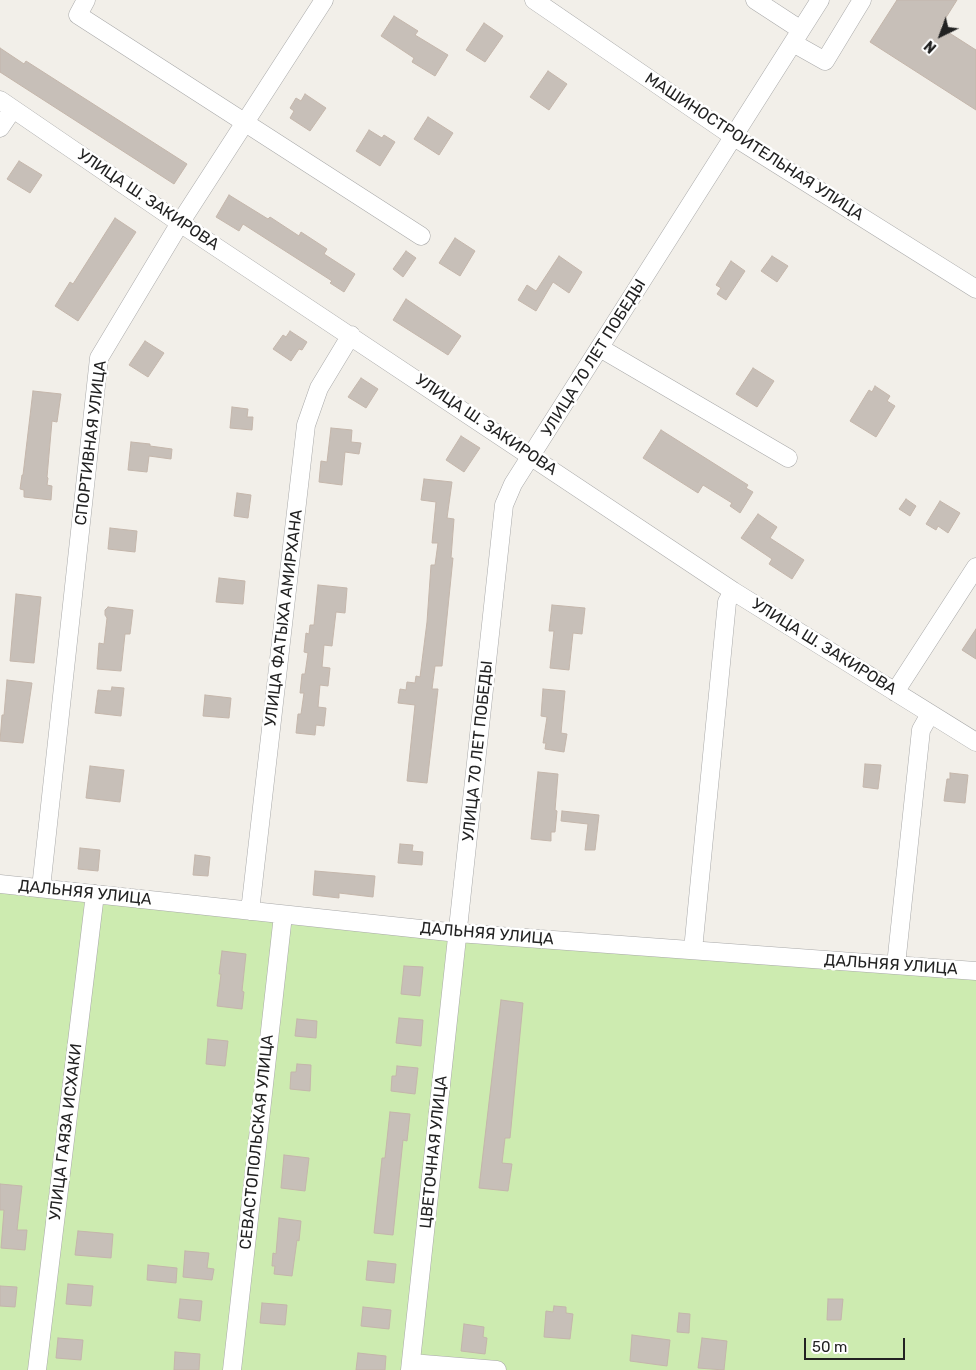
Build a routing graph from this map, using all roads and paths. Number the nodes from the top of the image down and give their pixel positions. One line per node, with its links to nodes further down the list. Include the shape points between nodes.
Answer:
1 (86, 0): 9 (street, via 78,15)
2 (324, 0): 9 (street, СПОРТИВНАЯ УЛИЦА)
3 (534, 0): 11 (street, МАШИНОСТРОИТЕЛЬНАЯ УЛИЦА)
4 (754, 0): 7 (street)
5 (820, 0): 7 (street, УЛИЦА 70 ЛЕТ ПОБЕДЫ)
6 (862, 0): 7 (street, via 825,61)
7 (797, 37): 11 (street, УЛИЦА 70 ЛЕТ ПОБЕДЫ)
8 (6, 105): 10 (street); 12 (street, УЛИЦА Ш. ЗАКИРОВА)
9 (245, 122): 12 (street, СПОРТИВНАЯ УЛИЦА); 13 (street)
10 (0, 128)
11 (734, 137): 14 (street, МАШИНОСТРОИТЕЛЬНАЯ УЛИЦА); 16 (street, УЛИЦА 70 ЛЕТ ПОБЕДЫ)
12 (180, 223): 15 (street, УЛИЦА Ш. ЗАКИРОВА); 26 (street, СПОРТИВНАЯ УЛИЦА, via 99,358)
13 (421, 236)
14 (976, 289)
15 (351, 335): 17 (street, УЛИЦА Ш. ЗАКИРОВА); 28 (street, УЛИЦА ФАТЫХА АМИРХАНА, via 319,388 306,425)
16 (600, 348): 17 (street, УЛИЦА 70 ЛЕТ ПОБЕДЫ); 18 (street)
17 (531, 456): 21 (street, УЛИЦА Ш. ЗАКИРОВА); 30 (street, УЛИЦА 70 ЛЕТ ПОБЕДЫ, via 504,505)
18 (788, 458)
19 (976, 567): 20 (street)
20 (971, 586): 22 (street)
21 (733, 591): 22 (street, УЛИЦА Ш. ЗАКИРОВА); 31 (street, via 727,602)
22 (895, 692): 23 (street, УЛИЦА Ш. ЗАКИРОВА)
23 (930, 714): 24 (street, УЛИЦА Ш. ЗАКИРОВА); 32 (street, via 921,730)
24 (976, 742)
25 (0, 884): 26 (street, ДАЛЬНЯЯ УЛИЦА)
26 (40, 888): 27 (street, ДАЛЬНЯЯ УЛИЦА)
27 (95, 894): 28 (street, ДАЛЬНЯЯ УЛИЦА); 35 (street, УЛИЦА ГАЯЗА ИСХАКИ)
28 (250, 911): 29 (street, ДАЛЬНЯЯ УЛИЦА)
29 (283, 914): 30 (street, ДАЛЬНЯЯ УЛИЦА); 36 (street, СЕВАСТОПОЛЬСКАЯ УЛИЦА)
30 (458, 933): 31 (street, ДАЛЬНЯЯ УЛИЦА); 34 (street, ЦВЕТОЧНАЯ УЛИЦА)
31 (693, 950): 32 (street, ДАЛЬНЯЯ УЛИЦА)
32 (896, 965): 33 (street, ДАЛЬНЯЯ УЛИЦА)
33 (976, 971)
34 (411, 1366): 37 (street)
35 (37, 1370)
36 (232, 1370)
37 (498, 1370)

